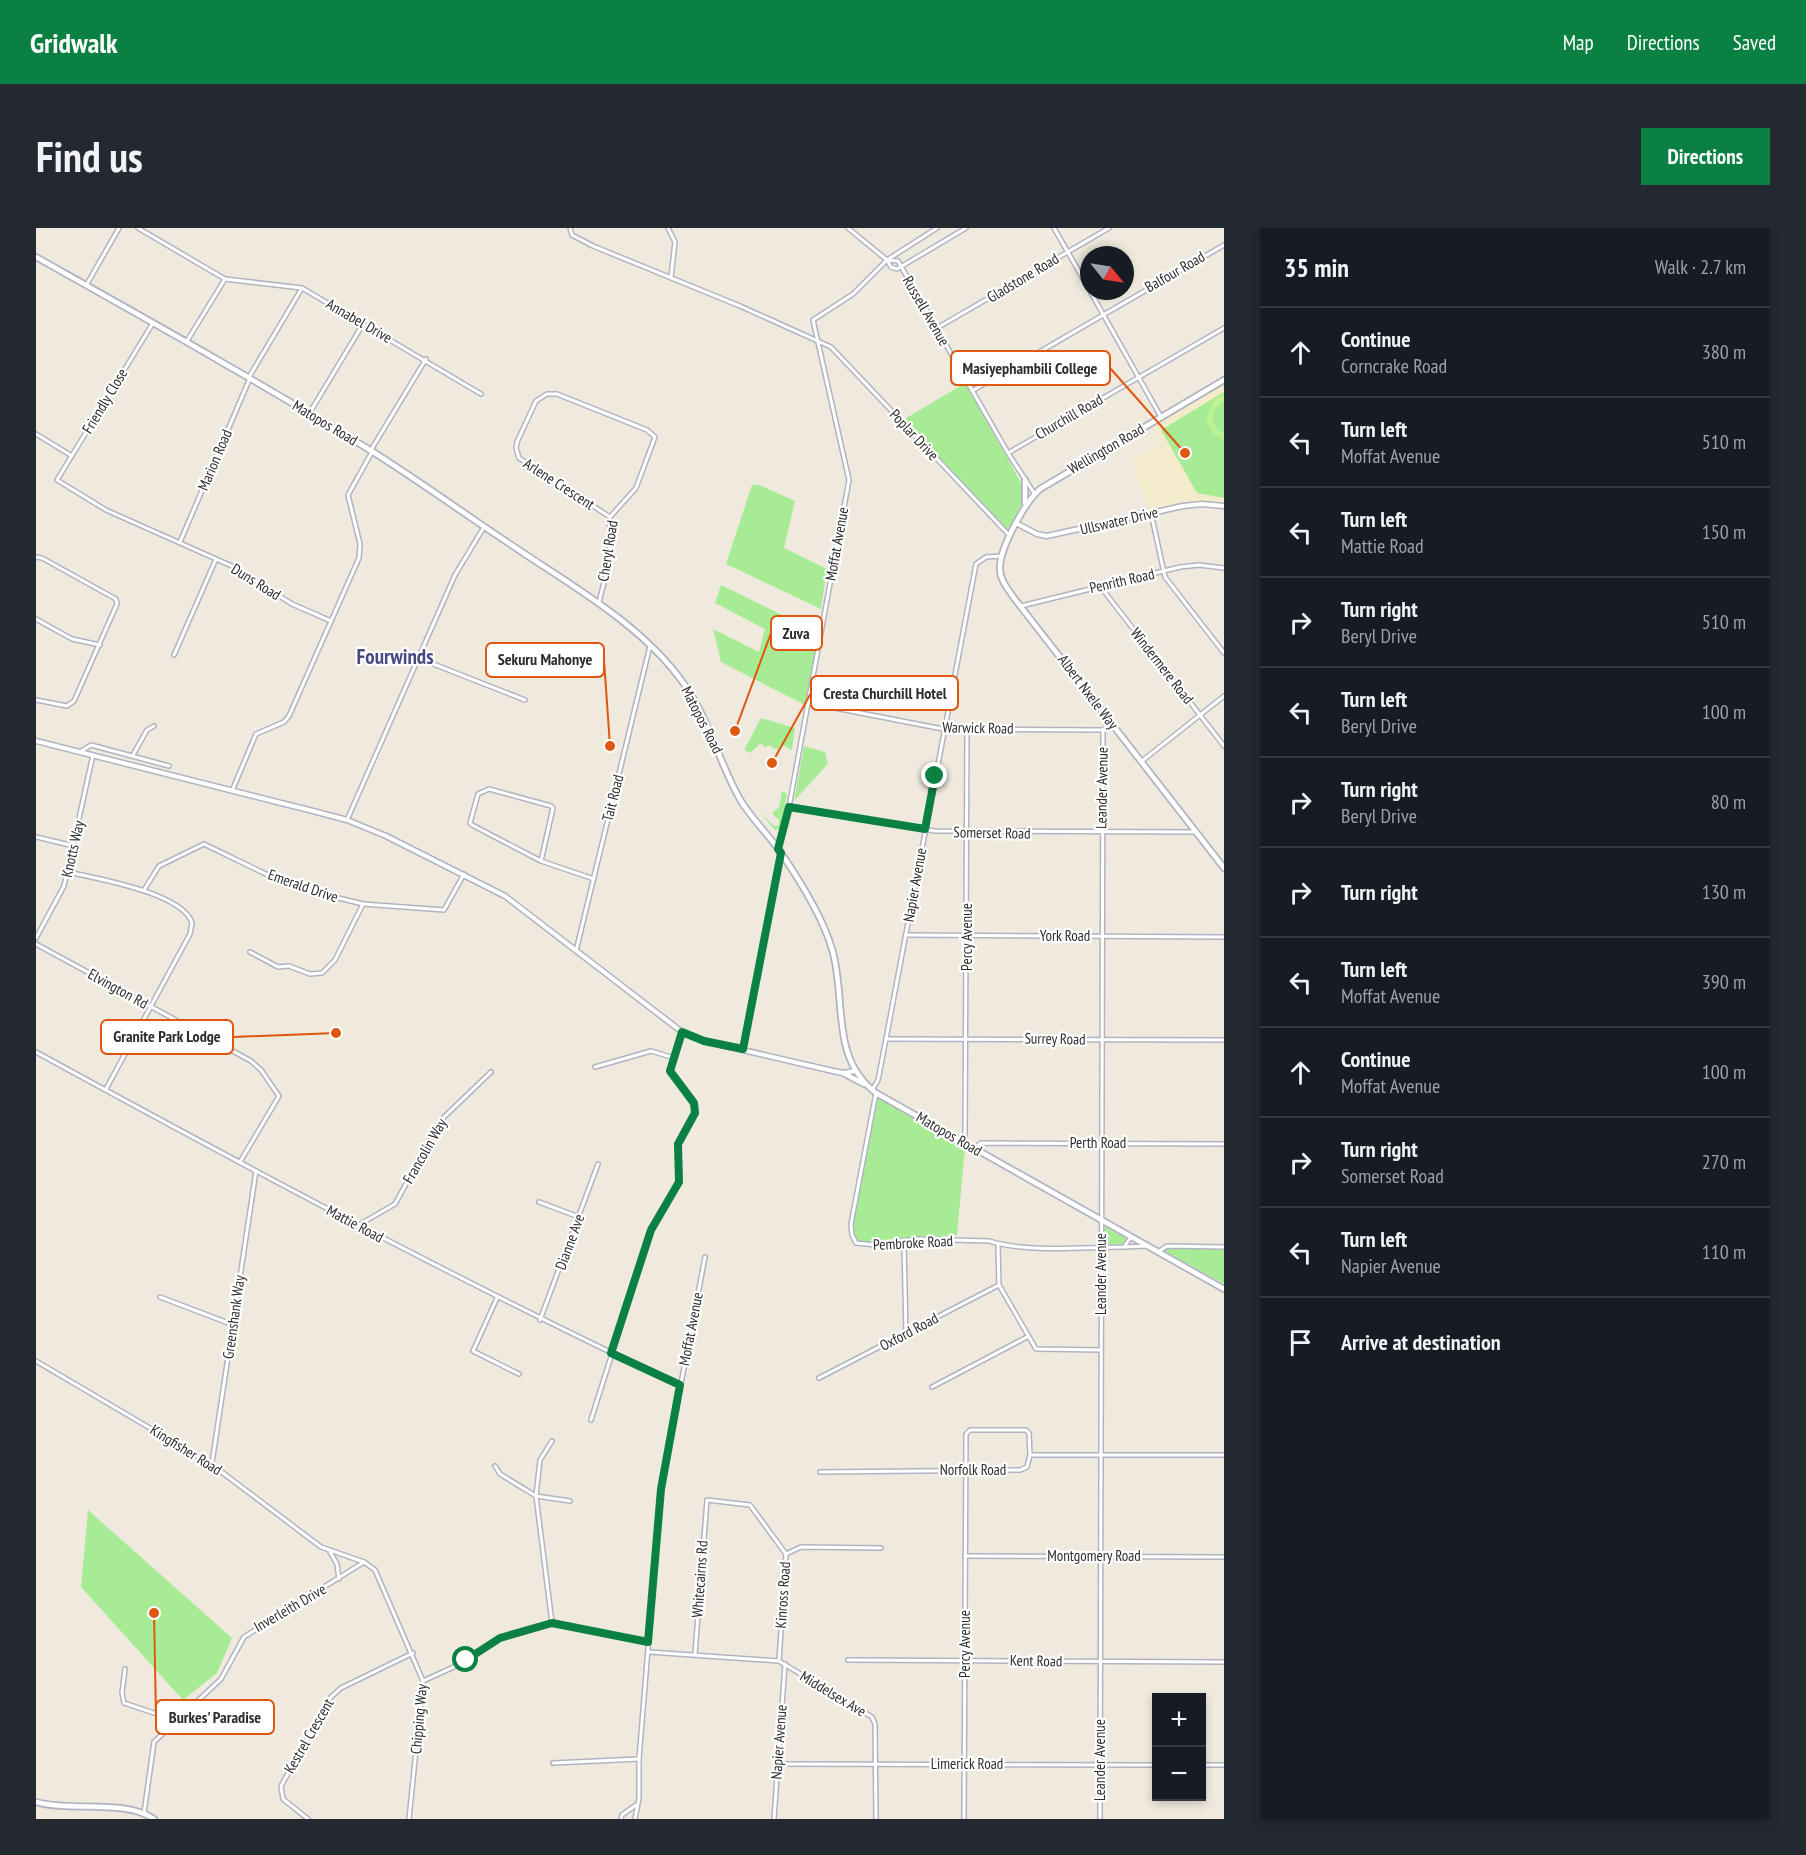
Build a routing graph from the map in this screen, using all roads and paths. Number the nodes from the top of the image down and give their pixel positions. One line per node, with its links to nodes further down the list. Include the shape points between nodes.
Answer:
1 (119, 228): 20 (street)
2 (138, 228): 19 (street)
3 (570, 228): 18 (street, Poplar Drive, via 572,235 584,241)
4 (668, 228): 18 (street, via 675,242)
5 (848, 228): 14 (street)
6 (937, 228): 11 (street)
7 (966, 228): 16 (street)
8 (1054, 228): 12 (street)
9 (1108, 228): 12 (street, Gladstone Road)
10 (1224, 245): 23 (street, Balfour Road)
11 (902, 249): 14 (street); 15 (street)
12 (1068, 251): 17 (street); 26 (street, Gladstone Road)
13 (36, 257): 20 (main road, Matopos Road)
14 (887, 260): 15 (street); 16 (street, via 893,268); 28 (street, Moffat Avenue, via 853,294 815,317)
15 (896, 260): 16 (street, Russell Avenue)
16 (900, 266): 26 (street, Russell Avenue)
17 (1080, 272)
18 (671, 278): 28 (street, Poplar Drive)
19 (225, 279): 21 (street, Annabel Drive); 29 (street)
20 (87, 284): 24 (main road, Matopos Road)
21 (302, 288): 25 (street, Annabel Drive); 31 (street, Marion Road)
22 (1095, 300): 23 (street)
23 (1103, 314): 32 (street); 34 (street, Balfour Road)
24 (153, 322): 29 (main road, Matopos Road); 42 (street, Friendly Close)
25 (363, 324): 30 (street, Annabel Drive); 36 (street)
26 (937, 328): 34 (street, Russell Avenue)
27 (1224, 328): 32 (street, Churchill Road)
28 (816, 338): 52 (street, Poplar Drive, via 835,351); 72 (street, Moffat Avenue, via 849,480)
29 (187, 341): 31 (main road, Matopos Road)
30 (426, 359): 35 (street, Annabel Drive); 40 (street)
31 (249, 377): 36 (main road, Matopos Road); 53 (street, Marion Road)
32 (1139, 377): 37 (street); 41 (street, Churchill Road)
33 (1224, 380): 37 (main road, Wellington Road)
34 (972, 391): 41 (street, Russell Avenue)
35 (481, 394)
36 (309, 414): 40 (main road, Matopos Road)
37 (1161, 417): 45 (main road, Wellington Road)
38 (36, 434): 42 (street)
39 (655, 437): 49 (street, Cheryl Road, via 636,488); 49 (street, Arlene Crescent, via 647,430 557,394 546,394 536,401 517,442 519,458)
40 (371, 451): 51 (main road, Matopos Road); 63 (street, via 349,492 348,503 361,550)
41 (1008, 453): 44 (street, Russell Avenue)
42 (72, 456): 43 (street, Friendly Close)
43 (57, 480): 53 (street, Duns Road, via 106,510)
44 (1024, 480): 45 (street, Russell Avenue); 46 (main road)
45 (1034, 493): 46 (main road, Wellington Road)
46 (1025, 506): 50 (main road)
47 (1224, 506): 48 (street, Ullswater Drive, via 1193,504)
48 (1151, 513): 50 (street, Ullswater Drive, via 1047,536); 58 (street)
49 (610, 517): 60 (street, Cheryl Road, via 609,563)
50 (1016, 523): 52 (main road)
51 (484, 527): 60 (main road, Matopos Road); 68 (street, via 455,575)
52 (1010, 536): 54 (main road)
53 (180, 542): 56 (street, Duns Road)
54 (1001, 556): 61 (main road, Albert Nxele Way, via 1002,577); 76 (street, Napier Avenue, via 986,557 976,564)
55 (36, 557): 64 (street, via 116,599)
56 (216, 559): 63 (street, Duns Road, via 292,604); 67 (street)
57 (1224, 568): 58 (street, Penrith Road, via 1199,565)
58 (1163, 572): 59 (street, Penrith Road); 66 (street)
59 (1100, 586): 61 (street, Penrith Road); 73 (street, Windermere Road)
60 (598, 604): 65 (main road, Matopos Road)
61 (1021, 606): 74 (main road, Albert Nxele Way)
62 (36, 619): 64 (street, via 72,639)
63 (331, 621): 86 (street, via 289,716 256,734)
64 (100, 645): 70 (street, via 68,706)
65 (651, 646): 95 (main road, Matopos Road, via 689,691 739,798); 100 (street, Tait Road)
66 (1224, 653)
67 (174, 655)
68 (418, 658): 71 (street); 88 (street)
69 (1224, 696): 73 (street)
70 (36, 700)
71 (525, 700)
72 (808, 703): 76 (street, Warwick Road); 87 (street, Moffat Avenue)
73 (1200, 715): 80 (street, Windermere Road); 84 (street)
74 (1111, 723): 78 (street); 84 (main road, Albert Nxele Way)
75 (154, 726): 83 (street, via 147,730)
76 (944, 729): 77 (street, Warwick Road); 89 (street, Napier Avenue)
77 (967, 729): 78 (street, Warwick Road); 91 (street, Percy Avenue)
78 (1103, 730): 92 (street, Leander Avenue)
79 (36, 741): 81 (street)
80 (1224, 746)
81 (80, 752): 82 (street); 83 (street, via 91,745)
82 (93, 755): 86 (street); 94 (street, Knotts Way)
83 (133, 755): 85 (street)
84 (1142, 761): 90 (main road, Albert Nxele Way)
85 (169, 765)
86 (232, 791): 88 (street)
87 (789, 807): 89 (street, Somerset Road); 95 (street, Moffat Avenue)
88 (346, 820): 99 (street)
89 (925, 829): 91 (street, Somerset Road); 103 (street, Napier Avenue)
90 (1198, 832): 92 (street, Somerset Road); 97 (main road, Albert Nxele Way)
91 (967, 833): 92 (street, Somerset Road); 104 (street, Percy Avenue)
92 (1102, 834): 105 (street, Leander Avenue)
93 (36, 837): 94 (street)
94 (74, 846): 98 (street, Knotts Way)
95 (780, 851): 117 (street, Moffat Avenue); 121 (main road, Matopos Road, via 832,949 843,1040)
96 (541, 861): 96 (street, via 470,823 478,794 489,789 553,808); 100 (street)
97 (1224, 867)
98 (68, 872): 101 (street); 107 (street, Knotts Way, via 63,890)
99 (464, 873): 102 (street, Emerald Drive, via 444,910); 109 (street, via 511,900)
100 (594, 879): 109 (street, Tait Road)
101 (144, 890): 102 (street, Emerald Drive, via 159,866 204,844 274,878); 111 (street, via 185,913 192,923 190,934)
102 (363, 904): 110 (street, via 335,960 322,973 278,967)
103 (906, 935): 104 (street, York Road); 114 (street, Napier Avenue)
104 (967, 936): 105 (street, York Road); 113 (street, Percy Avenue)
105 (1103, 936): 106 (street, York Road); 115 (street, Leander Avenue)
106 (1224, 937)
107 (36, 938)
108 (36, 944): 111 (street, Elvington Rd)
109 (576, 951): 112 (street)
110 (250, 952)
111 (150, 1007): 125 (street); 131 (street, Elvington Rd, via 251,1061 279,1096)
112 (682, 1032): 117 (street); 119 (street)
113 (966, 1038): 114 (street, Surrey Road); 115 (street, Surrey Road); 128 (street, Percy Avenue)
114 (886, 1039): 126 (street, Napier Avenue)
115 (1102, 1040): 116 (street, Surrey Road); 127 (street, Leander Avenue)
116 (1224, 1040)
117 (743, 1049): 123 (street)
118 (36, 1052): 125 (street, Mattie Road)
119 (674, 1058): 120 (street, via 651,1051); 156 (street, via 672,1074 694,1103 695,1113 678,1144 679,1182 651,1230)
120 (595, 1067)
121 (855, 1071): 123 (street); 124 (main road, Matopos Road)
122 (491, 1072): 137 (street, Francolin Way, via 441,1120 395,1204)
123 (843, 1073): 124 (main road)
124 (866, 1085): 126 (main road, Matopos Road)
125 (105, 1089): 131 (street, Mattie Road)
126 (874, 1092): 128 (main road, Matopos Road); 139 (street, Pembroke Road, via 852,1235 859,1244)
127 (1101, 1143): 129 (street, Perth Road); 130 (street, Perth Road, via 981,1143); 136 (street, Leander Avenue)
128 (965, 1144): 130 (main road, Matopos Road)
129 (1224, 1144)
130 (974, 1149): 136 (main road, Matopos Road)
131 (240, 1162): 133 (street, Mattie Road)
132 (598, 1164): 135 (street, Dianne Ave)
133 (256, 1171): 137 (street, Mattie Road); 152 (street, Greenshank Way)
134 (539, 1202): 135 (street)
135 (579, 1217): 151 (street, Dianne Ave)
136 (1101, 1221): 138 (main road, Matopos Road); 142 (street, Leander Avenue)
137 (357, 1226): 150 (street, Mattie Road)
138 (1131, 1237): 141 (main road, Matopos Road); 143 (street)
139 (904, 1242): 140 (street, Pembroke Road, via 989,1241); 153 (street)
140 (998, 1245): 142 (street, Pembroke Road); 147 (street)
141 (1148, 1246): 143 (street, Pembroke Road); 145 (main road, Matopos Road)
142 (1101, 1247): 143 (street, Pembroke Road); 155 (street, Leander Avenue)
143 (1124, 1247)
144 (1224, 1247): 145 (street, via 1167,1246)
145 (1158, 1252): 148 (main road, Matopos Road)
146 (705, 1257): 160 (street, Moffat Avenue)
147 (999, 1285): 153 (street, Oxford Road); 154 (street)
148 (1224, 1288)
149 (160, 1297): 152 (street)
150 (497, 1298): 151 (street, Mattie Road); 158 (street, via 473,1351)
151 (540, 1320): 156 (street, Mattie Road)
152 (232, 1324): 167 (street, Greenshank Way)
153 (906, 1334): 159 (street, Oxford Road)
154 (1027, 1337): 155 (street, via 1038,1351); 161 (street)
155 (1101, 1350): 164 (street, Leander Avenue)
156 (611, 1353): 160 (street, Mattie Road); 162 (street)
157 (36, 1361): 167 (street, Kingfisher Road)
158 (519, 1374)
159 (819, 1378)
160 (680, 1385): 182 (street, Moffat Avenue, via 661,1489)
161 (932, 1387)
162 (591, 1420)
163 (552, 1440): 171 (street, via 540,1460)
164 (1100, 1453): 165 (street); 166 (street); 177 (street, Leander Avenue)
165 (1030, 1455): 169 (street, Norfolk Road, via 1027,1466 1020,1470); 169 (street, Percy Avenue, via 1026,1430 970,1430 966,1434)
166 (1224, 1455)
167 (212, 1464): 174 (street, Kingfisher Road)
168 (495, 1466): 171 (street, via 501,1475)
169 (965, 1469): 170 (street, Norfolk Road); 176 (street, Percy Avenue)
170 (820, 1472)
171 (536, 1497): 172 (street); 181 (street)
172 (570, 1500)
173 (881, 1548): 175 (street, Kinross Road, via 801,1547)
174 (329, 1551): 179 (street, Kingfisher Road); 180 (street, via 337,1564)
175 (786, 1554): 185 (street, Whitecairns Rd, via 750,1505 712,1499 706,1503); 188 (street, Kinross Road)
176 (964, 1556): 177 (street, Montgomery Road); 187 (street, Percy Avenue)
177 (1100, 1556): 178 (street, Montgomery Road); 189 (street, Leander Avenue)
178 (1224, 1557)
179 (364, 1562): 180 (street, Inverleith Drive); 184 (street, Chipping Way, via 377,1572)
180 (339, 1579): 194 (street, Inverleith Drive, via 247,1634 222,1679)
181 (552, 1623): 182 (street); 193 (street, via 500,1638)
182 (648, 1642): 183 (street, Moffat Avenue)
183 (649, 1652): 185 (street); 195 (street, Moffat Avenue)
184 (413, 1653): 193 (street, Chipping Way); 208 (street, Kestrel Crescent, via 331,1696 281,1786 288,1805)
185 (695, 1654): 188 (street)
186 (848, 1660): 187 (street, Kent Road)
187 (965, 1660): 189 (street, Kent Road); 199 (street, Percy Avenue)
188 (779, 1661): 191 (street)
189 (1099, 1662): 190 (street, Kent Road); 200 (street, Leander Avenue)
190 (1224, 1662)
191 (785, 1664): 197 (street, Napier Avenue); 198 (street, Middelsex Ave, via 873,1719)
192 (125, 1669): 194 (street, via 124,1703 157,1714)
193 (423, 1682): 209 (street, Chipping Way)
194 (170, 1725): 206 (street, Inverleith Drive, via 153,1745)
195 (639, 1759): 196 (street); 205 (street, Moffat Avenue)
196 (553, 1763)
197 (778, 1764): 198 (street, Limerick Road); 212 (street, Napier Avenue)
198 (877, 1764): 199 (street, Limerick Road); 213 (street)
199 (964, 1764): 200 (street, Limerick Road); 214 (street, Percy Avenue)
200 (1100, 1764): 201 (street, Limerick Road); 215 (street, Leander Avenue)
201 (1152, 1765)
202 (1206, 1765): 203 (street)
203 (1224, 1765)
204 (36, 1802): 206 (main road)
205 (638, 1804): 210 (street); 211 (street, Moffat Avenue)
206 (144, 1813): 207 (main road)
207 (154, 1819)
208 (308, 1819)
209 (409, 1819)
210 (621, 1819)
211 (635, 1819)
212 (774, 1819)
213 (876, 1819)
214 (964, 1819)
215 (1100, 1819)

